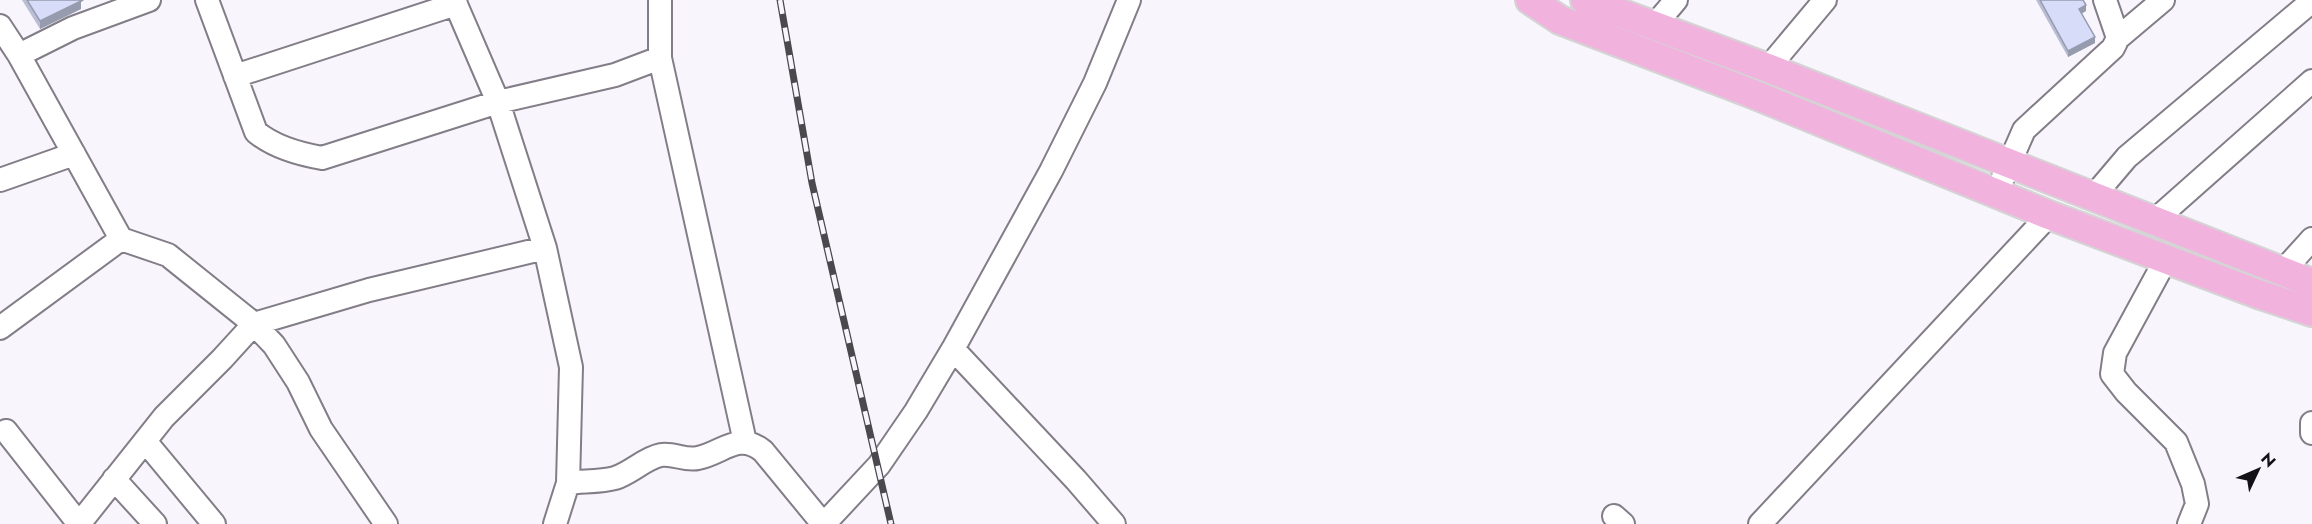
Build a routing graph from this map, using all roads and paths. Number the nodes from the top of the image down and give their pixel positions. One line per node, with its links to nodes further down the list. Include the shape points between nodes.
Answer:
1 (149, 0): 17 (street, via 74,28)
2 (207, 0): 20 (street)
3 (660, 0): 18 (street)
4 (1129, 0): 39 (street, via 1095,83 1051,171)
5 (1530, 0): 26 (main road, via 1560,20)
6 (1585, 0): 13 (main road)
7 (1676, 0): 15 (street)
8 (1825, 0): 19 (street)
9 (2105, 0): 16 (street)
10 (2163, 0): 16 (street)
11 (2312, 1): 27 (street, via 2127,157)
12 (455, 2): 20 (street); 22 (street)
13 (1615, 7): 15 (main road)
14 (0, 26): 17 (street)
15 (1654, 26): 19 (main road)
16 (2118, 38): 24 (street, via 2106,57 2024,130)
17 (19, 55): 23 (street)
18 (660, 58): 22 (street, via 615,75); 44 (street)
19 (1768, 68): 24 (main road)
20 (235, 76): 22 (street, via 256,132 301,154 322,158)
21 (2312, 81): 29 (street)
22 (498, 102): 32 (street)
23 (74, 154): 25 (street); 30 (street)
24 (2008, 163): 26 (street); 27 (main road)
25 (0, 180)
26 (1995, 194): 28 (main road)
27 (2093, 197): 29 (main road)
28 (2049, 215): 33 (main road); 54 (street)
29 (2154, 221): 34 (main road)
30 (122, 239): 37 (street, via 168,255); 38 (street)
31 (2312, 239): 34 (street)
32 (545, 248): 37 (street, via 369,290); 46 (street, via 572,367)
33 (2166, 259): 36 (main road); 55 (street, via 2115,352 2112,374 2176,442 2197,504)
34 (2283, 271): 35 (main road)
35 (2312, 283)
36 (2312, 312)
37 (254, 324): 43 (street); 50 (street, via 274,345 321,429)
38 (0, 328)
39 (953, 349): 52 (street, via 879,465); 53 (street)
40 (2312, 423): 42 (street)
41 (6, 431): 47 (street)
42 (2312, 433)
43 (145, 441): 45 (street); 49 (street)
44 (745, 442): 46 (street, via 690,460 670,454 658,456 614,478); 52 (street, via 763,450)
45 (114, 479): 47 (street); 48 (street)
46 (568, 483): 51 (street)
47 (79, 524)
48 (155, 524)
49 (214, 524)
50 (386, 524)
51 (555, 524)
52 (824, 524)
53 (1114, 524)
54 (1760, 524)
55 (2189, 524)

